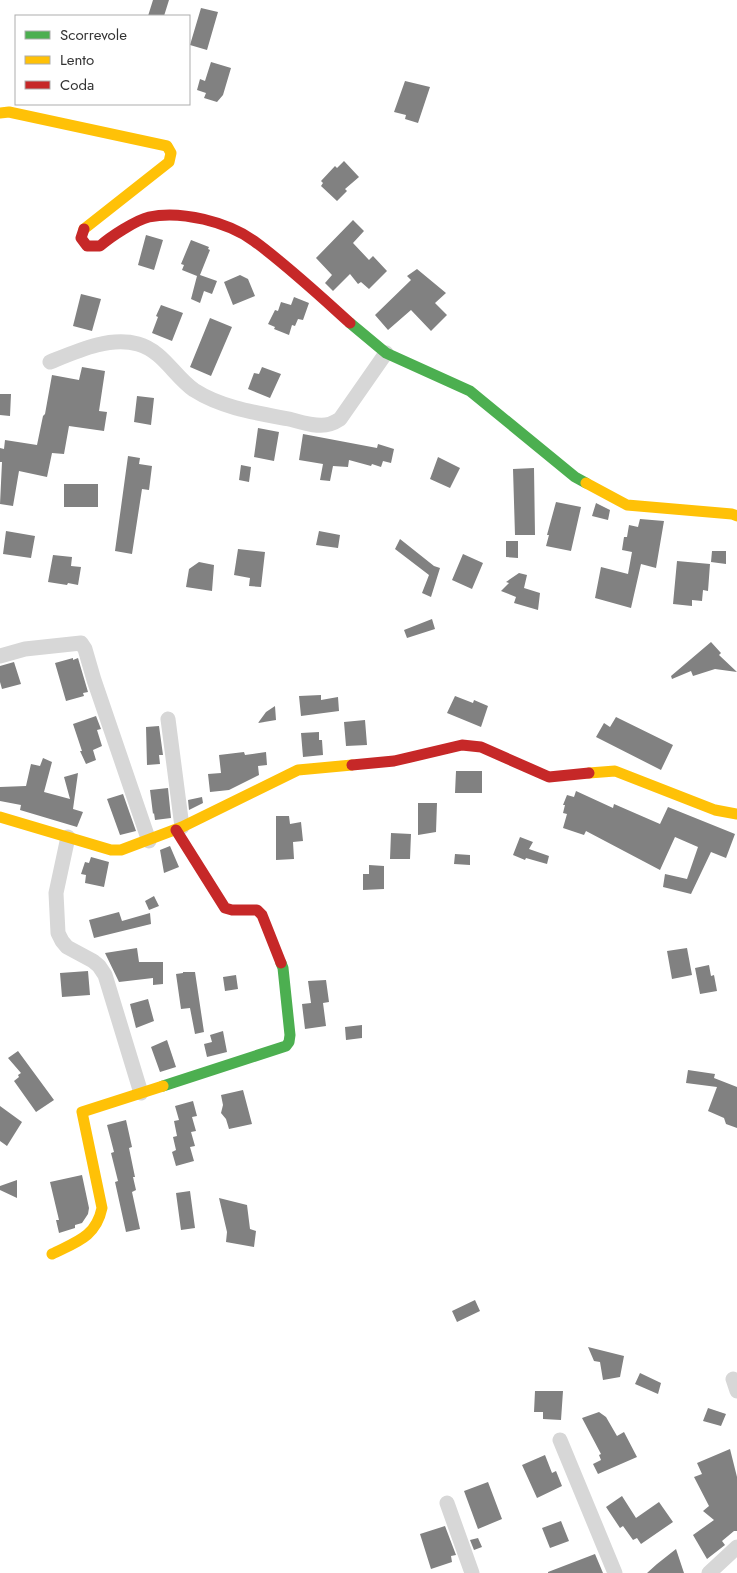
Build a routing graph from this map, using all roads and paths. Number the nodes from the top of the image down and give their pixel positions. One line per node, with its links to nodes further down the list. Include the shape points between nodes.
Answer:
1 (0, 113): 2 (street, via 9,112 167,146 171,153 170,162 84,227 81,238 87,246 100,246 116,233 148,217 175,215 212,220 253,240)
2 (386, 353): 3 (street, via 340,419 329,425 244,411 212,399 183,382 151,349 137,344 101,344); 4 (street, via 470,391 575,477 627,505)
3 (50, 362)
4 (737, 516)
5 (0, 656): 11 (street, via 25,649 80,643 85,649)
6 (168, 719): 9 (street)
7 (737, 814): 9 (street, via 714,810 615,771 549,777 480,747 462,745 394,761 298,770)
8 (0, 817): 10 (street)
9 (179, 828): 11 (street); 12 (street, via 225,908 257,910 262,915 283,968 290,1042 286,1046)
10 (68, 837): 11 (street, via 111,850); 12 (street, via 56,893 58,933 67,947 93,961 106,975)
11 (149, 841)
12 (141, 1092): 13 (street, via 82,1112 102,1208 101,1219 93,1232)
13 (52, 1254)
14 (560, 1440): 18 (street)
15 (447, 1503): 17 (street)
16 (737, 1548): 19 (street)
17 (472, 1573)
18 (615, 1573)
19 (709, 1573)

